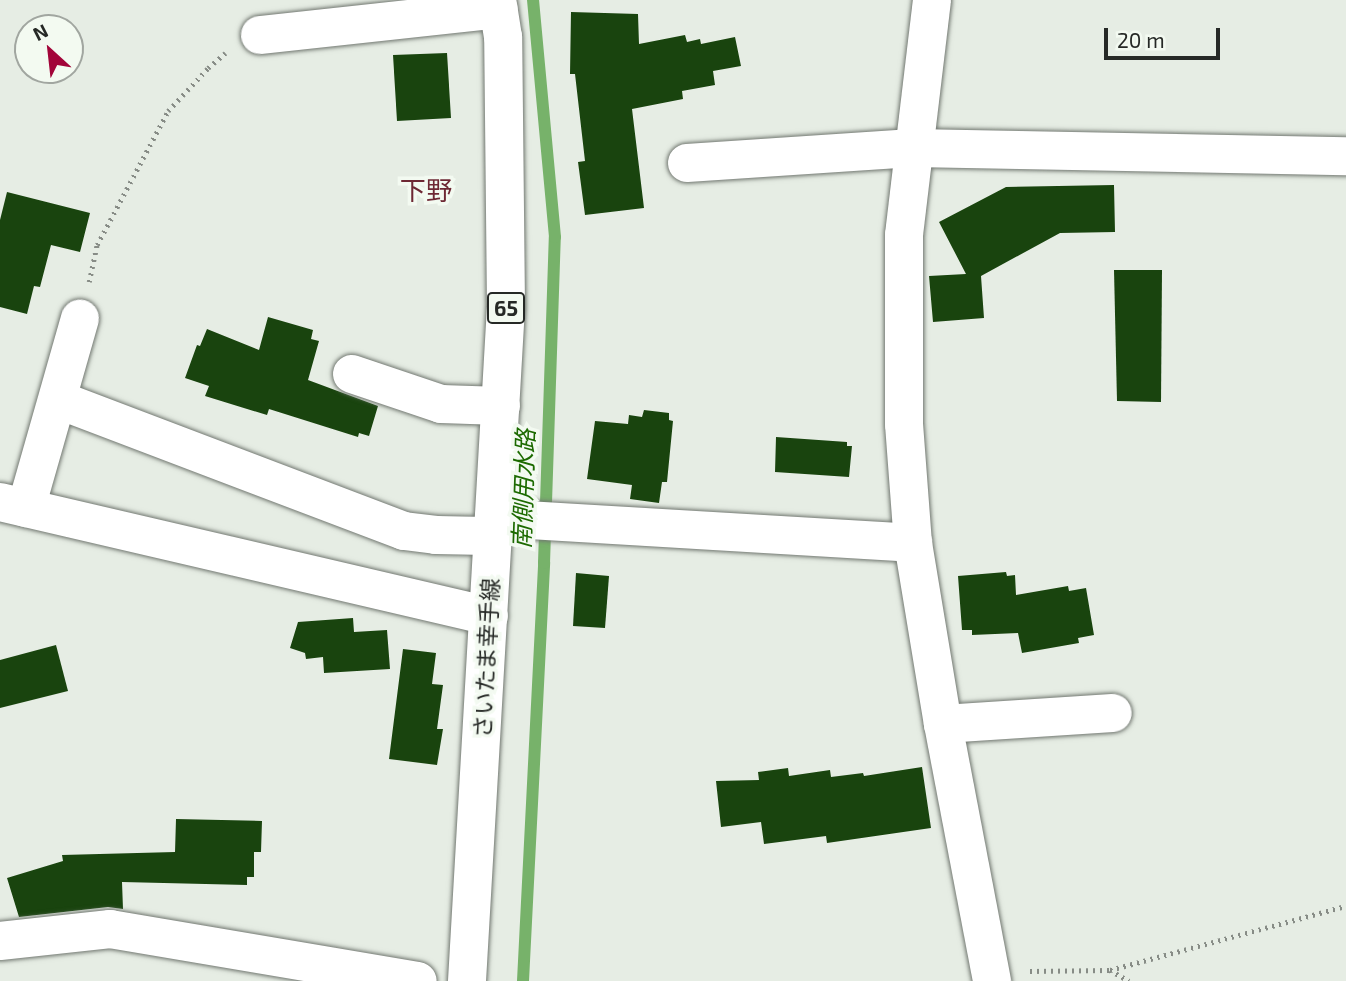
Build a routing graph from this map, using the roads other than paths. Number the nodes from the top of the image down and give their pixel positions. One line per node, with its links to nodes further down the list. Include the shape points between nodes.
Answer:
1 (932, 0): 4 (street)
2 (498, 4): 3 (street); 10 (street, さいたま幸手線 / 65, via 503,37 506,307)
3 (260, 34)
4 (913, 148): 5 (street); 6 (street); 13 (street, via 904,262 904,424)
5 (1346, 156)
6 (687, 163)
7 (80, 319): 9 (street)
8 (352, 374): 10 (street, via 441,404)
9 (59, 400): 11 (street); 12 (street, via 404,531 436,536)
10 (501, 406): 12 (street, さいたま幸手線 / 65)
11 (13, 505): 14 (street)
12 (494, 527): 13 (street); 14 (street, さいたま幸手線 / 65)
13 (913, 543): 16 (street)
14 (489, 616): 20 (street, さいたま幸手線 / 65)
15 (1113, 713): 16 (street)
16 (943, 724): 18 (street)
17 (0, 941): 19 (street, via 110,929)
18 (992, 976)
19 (418, 981)
20 (467, 981)

